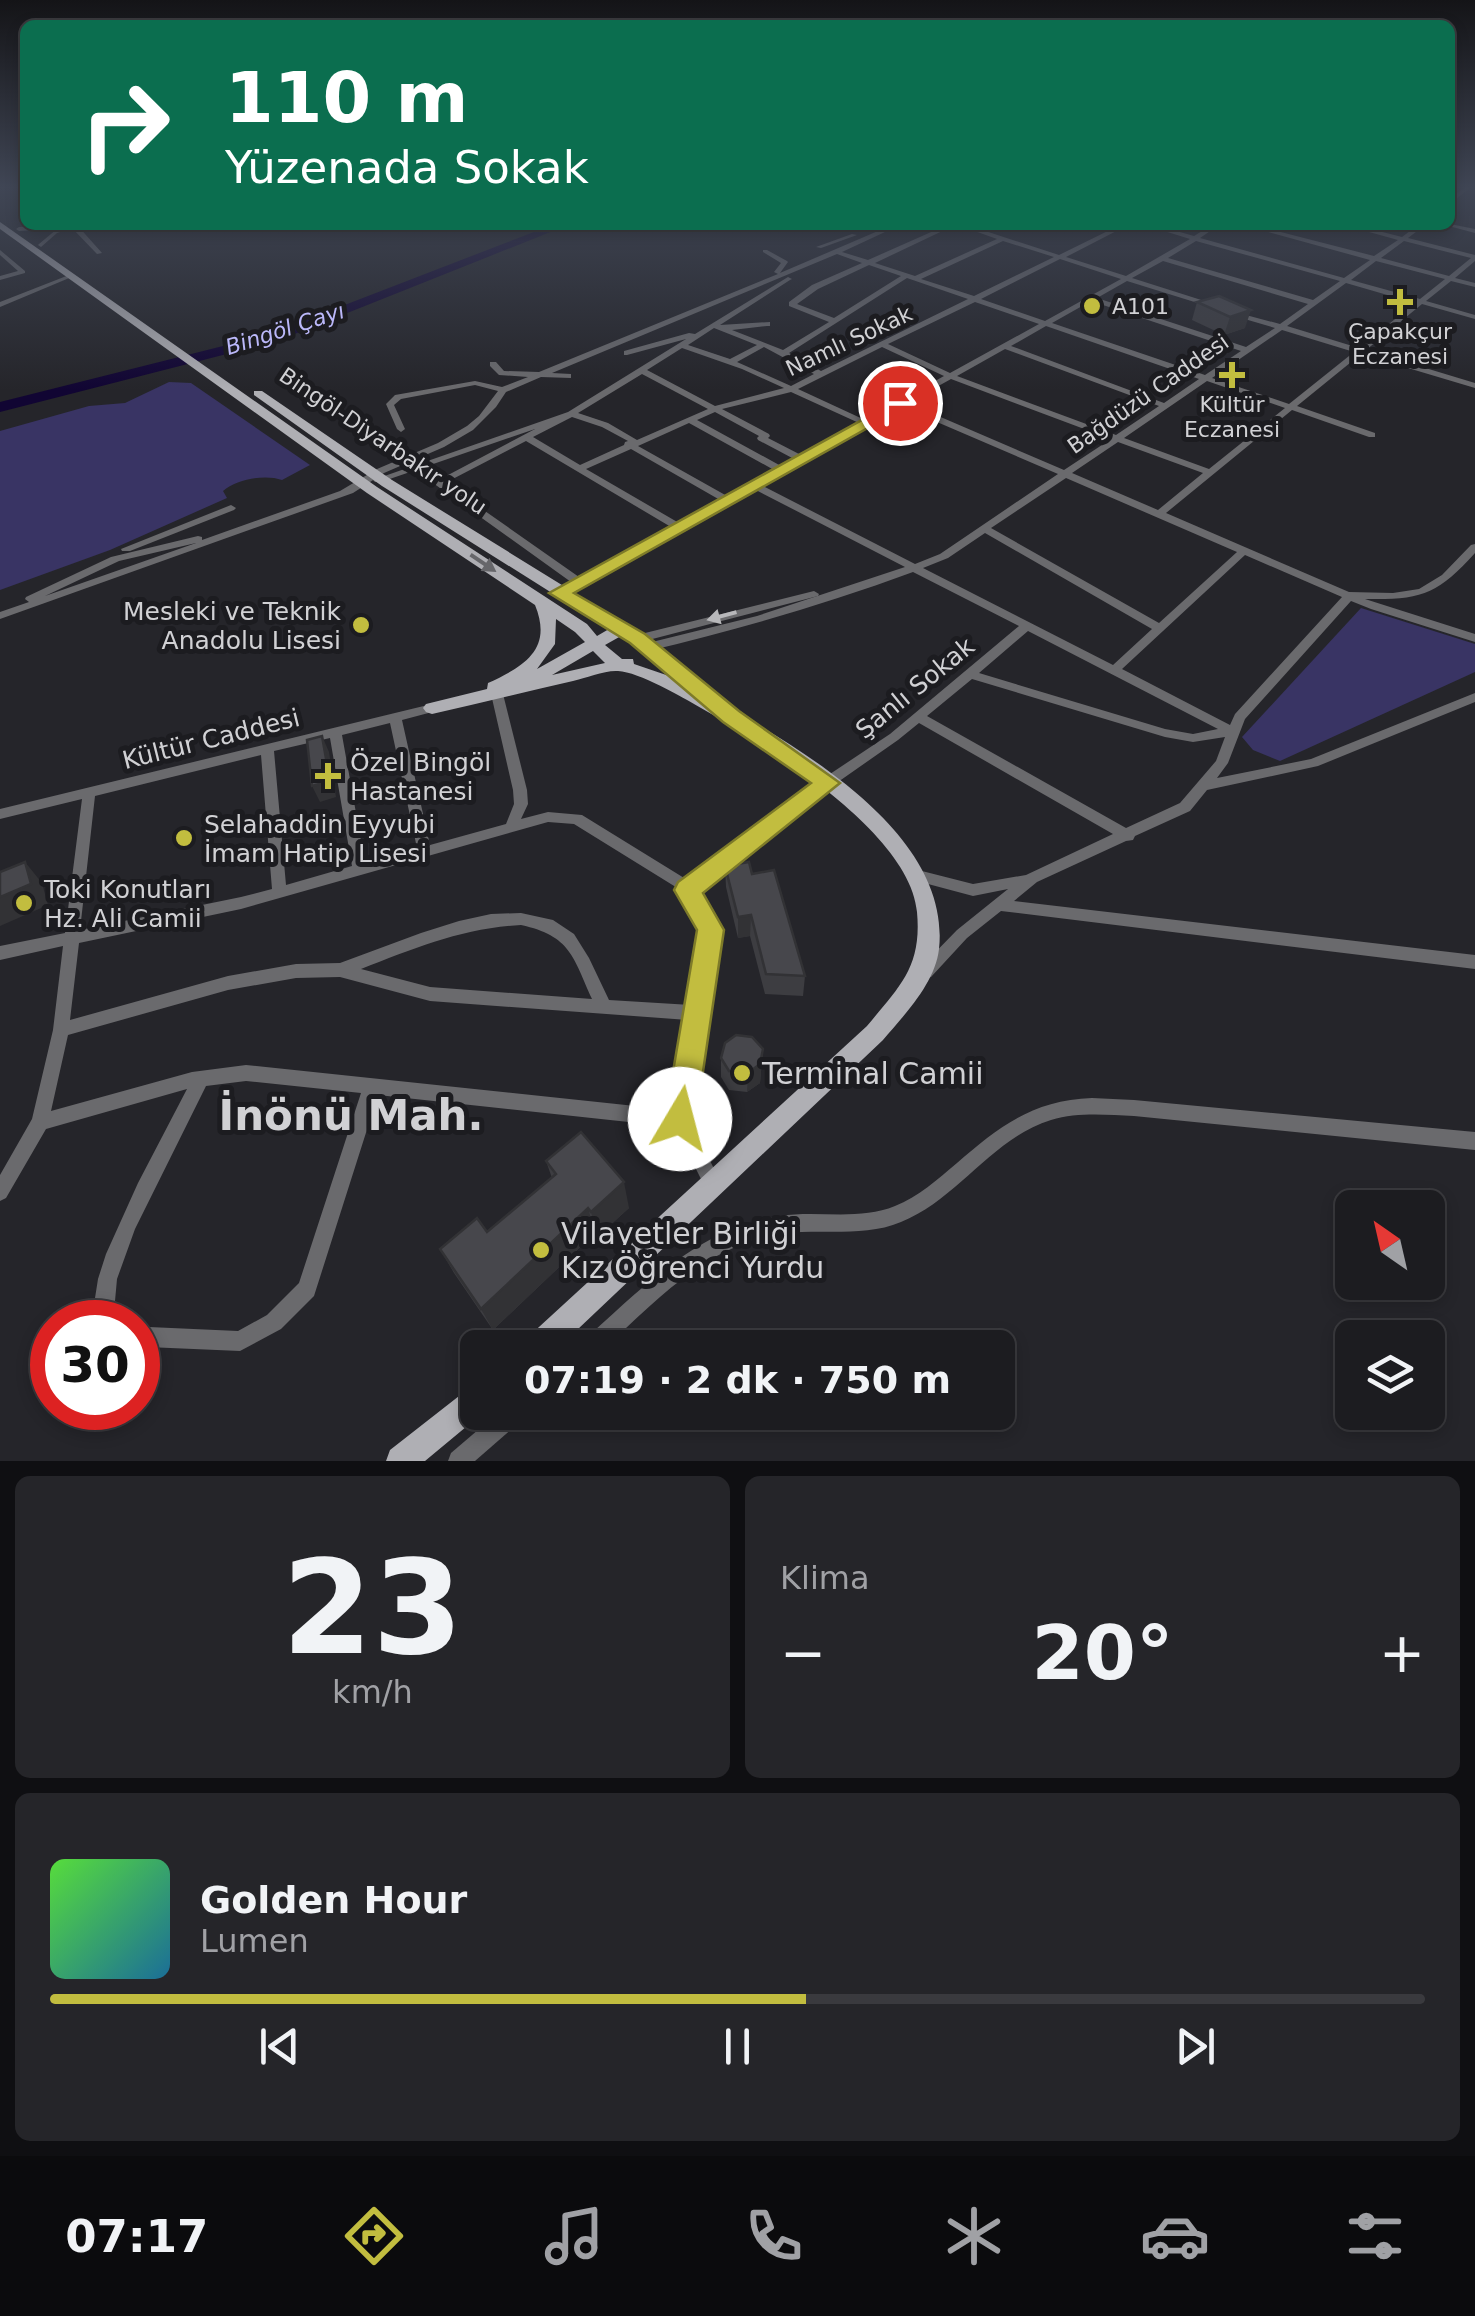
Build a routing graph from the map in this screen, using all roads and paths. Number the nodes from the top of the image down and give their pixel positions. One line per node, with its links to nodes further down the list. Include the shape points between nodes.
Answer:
1 (3, 254): 23 (street, via 23,272)
2 (40, 254): 21 (main road, Bingöl-Diyarbakır yolu)
3 (54, 254): 42 (main road, Bingöl-Diyarbakır yolu)
4 (769, 254): 27 (street, via 784,266)
5 (832, 254): 27 (street)
6 (833, 254): 39 (street)
7 (844, 254): 20 (street)
8 (885, 254): 20 (street)
9 (965, 254): 22 (street)
10 (1049, 254): 16 (street)
11 (1068, 254): 16 (street, Namlı Sokak)
12 (1169, 254): 18 (street)
13 (1252, 254): 26 (street)
14 (1351, 254): 19 (street)
15 (1384, 254): 19 (street, Bağdüzü Caddesi)
16 (1060, 258): 24 (street); 29 (street, Namlı Sokak)
17 (1475, 258): 25 (street)
18 (1162, 259): 24 (street); 32 (street)
19 (1376, 261): 25 (street); 26 (street, Bağdüzü Caddesi)
20 (867, 262): 22 (street); 35 (street, via 792,304)
21 (71, 276): 33 (street); 42 (main road, Bingöl-Diyarbakır yolu)
22 (912, 276): 29 (street); 35 (street)
23 (0, 278)
24 (1124, 279): 30 (street); 38 (street)
25 (1449, 279): 28 (street); 31 (street)
26 (1345, 280): 31 (street); 32 (street, Bağdüzü Caddesi)
27 (758, 284): 53 (street)
28 (1475, 286)
29 (979, 298): 36 (street); 41 (street, Namlı Sokak)
30 (1089, 298): 36 (street); 45 (street)
31 (1418, 302): 34 (street); 46 (street)
32 (1314, 303): 38 (street, Bağdüzü Caddesi)
33 (0, 305)
34 (1475, 318)
35 (834, 321): 48 (street)
36 (1048, 321): 44 (street); 55 (street)
37 (767, 324): 39 (street)
38 (1281, 327): 45 (street, Bağdüzü Caddesi); 46 (street)
39 (715, 328): 40 (street); 43 (street); 47 (street)
40 (764, 344): 48 (street); 49 (street)
41 (884, 345): 52 (street, Namlı Sokak); 56 (street)
42 (182, 346): 80 (main road, Bingöl-Diyarbakır yolu)
43 (684, 346): 49 (street); 51 (street)
44 (1003, 346): 56 (street); 61 (street)
45 (1244, 349): 55 (street, Bağdüzü Caddesi)
46 (1361, 350): 57 (street); 62 (street)
47 (627, 353)
48 (784, 353): 52 (street)
49 (730, 362): 58 (street)
50 (494, 364): 53 (street, via 502,373)
51 (643, 371): 63 (street); 64 (street)
52 (821, 375): 58 (street, Namlı Sokak)
53 (536, 376): 54 (street); 59 (street)
54 (568, 376)
55 (1205, 376): 61 (street, Bağdüzü Caddesi); 62 (street)
56 (952, 377): 60 (street); 69 (street)
57 (1475, 386)
58 (791, 388): 63 (street, Namlı Sokak); 66 (street)
59 (503, 390): 67 (street, via 475,383 398,398 390,412); 81 (street, via 496,407 467,431)
60 (900, 403): 66 (street); 77 (street)
61 (1163, 406): 69 (street, Bağdüzü Caddesi)
62 (1290, 406): 68 (street); 78 (street)
63 (717, 408): 65 (street, Namlı Sokak); 70 (street, via 766,436)
64 (571, 414): 71 (street); 72 (street); 81 (street)
65 (688, 419): 72 (street, Namlı Sokak); 73 (street)
66 (865, 423): 74 (street)
67 (400, 429)
68 (1372, 434)
69 (1118, 437): 77 (street, Bağdüzü Caddesi); 78 (street)
70 (761, 438): 73 (street); 74 (street)
71 (529, 439): 75 (street); 92 (street, via 438,484)
72 (631, 443): 75 (street, Namlı Sokak); 82 (street)
73 (742, 448): 76 (street)
74 (802, 460): 76 (street)
75 (580, 468): 85 (street)
76 (781, 470): 79 (street)
77 (1065, 472): 84 (street); 86 (street, Bağdüzü Caddesi)
78 (1209, 472): 84 (street)
79 (756, 486): 82 (street); 91 (street)
80 (380, 487): 93 (main road, Bingöl-Diyarbakır yolu); 95 (main road, Bingöl-Diyarbakır yolu, one-way to 95)
81 (344, 493): 87 (street)
82 (727, 500): 85 (street)
83 (232, 508): 90 (street)
84 (1160, 514): 89 (street)
85 (679, 527): 92 (street)
86 (983, 528): 91 (street, Bağdüzü Caddesi); 98 (street)
87 (244, 529): 90 (street); 96 (street)
88 (1475, 547): 94 (street, via 1439,586)
89 (1245, 550): 94 (street); 98 (street)
90 (106, 562): 96 (street)
91 (916, 567): 97 (street); 102 (street, Bağdüzü Caddesi, via 718,632)
92 (579, 582): 93 (street)
93 (559, 593): 99 (main road, Bingöl-Diyarbakır yolu)
94 (1350, 595): 100 (street); 113 (street)
95 (541, 602): 101 (main road, Bingöl-Diyarbakır yolu); 108 (main road, via 550,618 541,658 497,686)
96 (0, 614)
97 (1028, 625): 104 (street); 105 (street, Şanlı Sokak)
98 (1159, 628): 104 (street)
99 (621, 629): 101 (main road); 102 (main road, Bingöl-Diyarbakır yolu)
100 (1475, 638)
101 (595, 642): 103 (main road, Bingöl-Diyarbakır yolu); 108 (main road, via 539,676)
102 (643, 643): 103 (main road); 110 (main road, Bingöl-Diyarbakır yolu)
103 (622, 666): 106 (main road); 110 (main road, Bingöl-Diyarbakır yolu, via 667,680)
104 (1114, 670): 109 (street)
105 (970, 674): 112 (street, Şanlı Sokak); 115 (street)
106 (497, 694): 108 (main road); 121 (street, via 520,790)
107 (1475, 697): 118 (street, via 1314,763)
108 (432, 708): 111 (street, Kültür Caddesi)
109 (1194, 711): 113 (street); 115 (street, via 1204,723)
110 (731, 716): 117 (main road, Bingöl-Diyarbakır yolu)
111 (395, 717): 114 (street, Kültür Caddesi); 123 (street)
112 (918, 717): 117 (street, Şanlı Sokak); 122 (street)
113 (1232, 731): 115 (street); 118 (street)
114 (335, 732): 116 (street, Kültür Caddesi); 124 (street)
115 (1193, 738)
116 (267, 748): 119 (street, Kültür Caddesi); 128 (street)
117 (828, 783): 125 (main road, Bingöl-Diyarbakır yolu, via 880,829); 127 (street, Şanlı Sokak)
118 (1208, 785): 122 (street, via 1186,806)
119 (89, 792): 120 (street, Kültür Caddesi); 130 (street)
120 (0, 814)
121 (510, 829): 123 (street); 127 (street, via 548,817 577,819)
122 (1128, 836): 126 (street)
123 (424, 849): 124 (street)
124 (360, 868): 128 (street)
125 (918, 876): 126 (street, via 973,890); 134 (main road, Bingöl-Diyarbakır yolu, via 930,916 928,951)
126 (1032, 878): 129 (street)
127 (688, 890): 136 (street, via 711,930)
128 (278, 892): 130 (street)
129 (997, 904): 132 (street); 134 (street)
130 (72, 938): 131 (street); 137 (street)
131 (0, 953)
132 (1475, 962)
133 (340, 970): 135 (street, via 430,994); 135 (street, via 466,926 531,918 569,939); 137 (street, via 296,970 228,983)
134 (914, 985): 143 (main road, Bingöl-Diyarbakır yolu, via 875,1034)
135 (605, 1008): 136 (street)
136 (696, 1013): 140 (street)
137 (62, 1030): 141 (street)
138 (201, 1079): 139 (street, via 246,1072); 141 (street); 145 (street, via 114,1260)
139 (372, 1086): 140 (street); 148 (street, via 306,1290 274,1322 240,1341)
140 (680, 1119): 143 (street)
141 (40, 1122): 144 (street)
142 (1475, 1141): 147 (street, via 1134,1108 1047,1112 1010,1132 930,1198 896,1215 781,1224 713,1246)
143 (713, 1185): 146 (main road, Bingöl-Diyarbakır yolu)
144 (0, 1192)
145 (106, 1300)
146 (556, 1330)
147 (610, 1330)
148 (160, 1338)
149 (460, 1413): 151 (main road)
150 (495, 1430): 152 (street)
151 (401, 1461)
152 (460, 1461)

